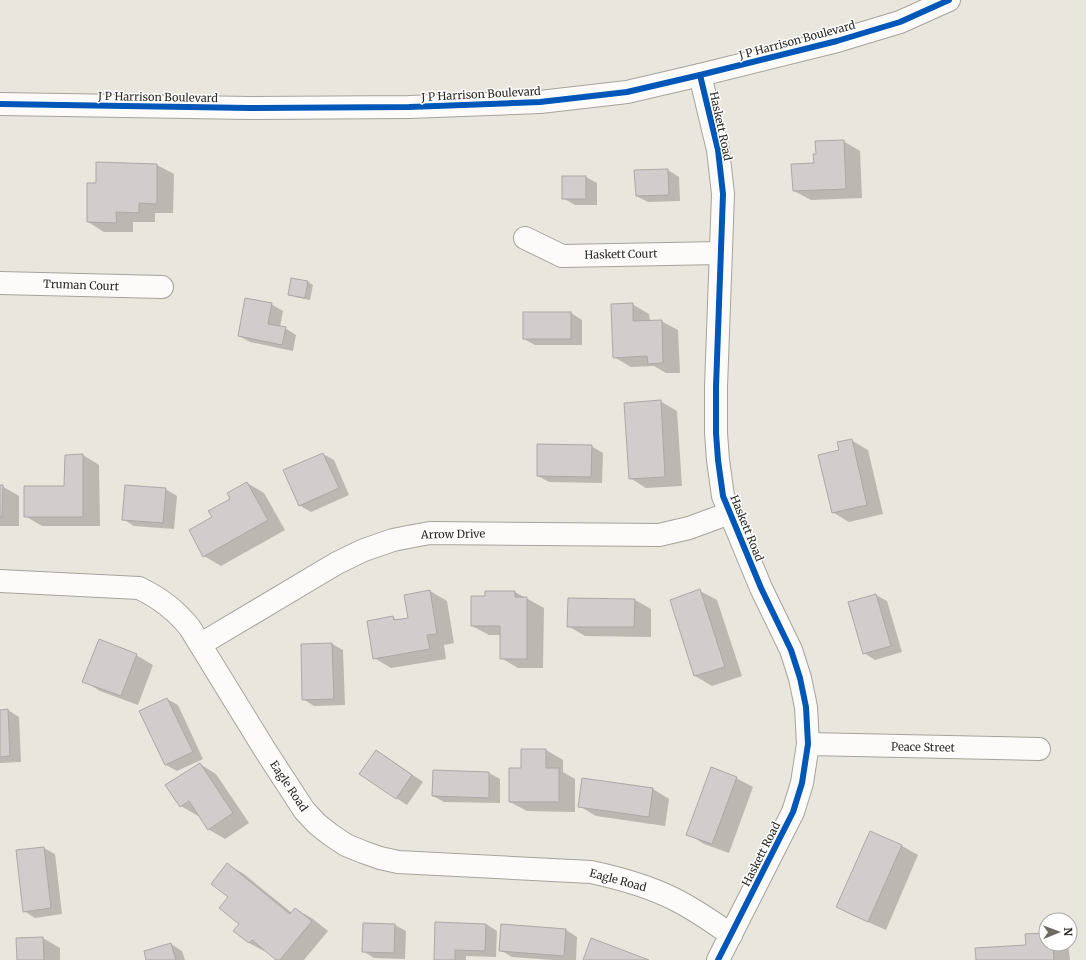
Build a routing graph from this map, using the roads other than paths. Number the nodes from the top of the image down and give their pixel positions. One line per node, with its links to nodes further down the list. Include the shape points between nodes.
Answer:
1 (949, 0): 2 (street, J P Harrison Boulevard, via 900,22)
2 (700, 75): 3 (street, J P Harrison Boulevard, via 627,92 540,102 409,108); 5 (street, Haskett Road, via 718,150 722,194)
3 (0, 104)
4 (525, 238): 5 (street, Haskett Court, via 562,256)
5 (720, 252): 8 (street, Haskett Road, via 716,433 723,496)
6 (0, 283): 7 (street, Truman Court)
7 (162, 287)
8 (730, 513): 10 (street, Arrow Drive, via 659,536 430,533 408,536 364,550 337,563); 11 (street, Haskett Road, via 761,588 791,650 806,707)
9 (0, 581): 10 (street, Eagle Road, via 140,588 181,616)
10 (201, 644): 13 (street, Eagle Road, via 304,810 317,824 346,845 398,862 591,872 612,876 673,899)
11 (808, 744): 12 (street, Peace Street); 13 (street, Haskett Road, via 802,783 793,812)
12 (1039, 749)
13 (731, 935): 14 (street, Haskett Road)
14 (718, 960)

